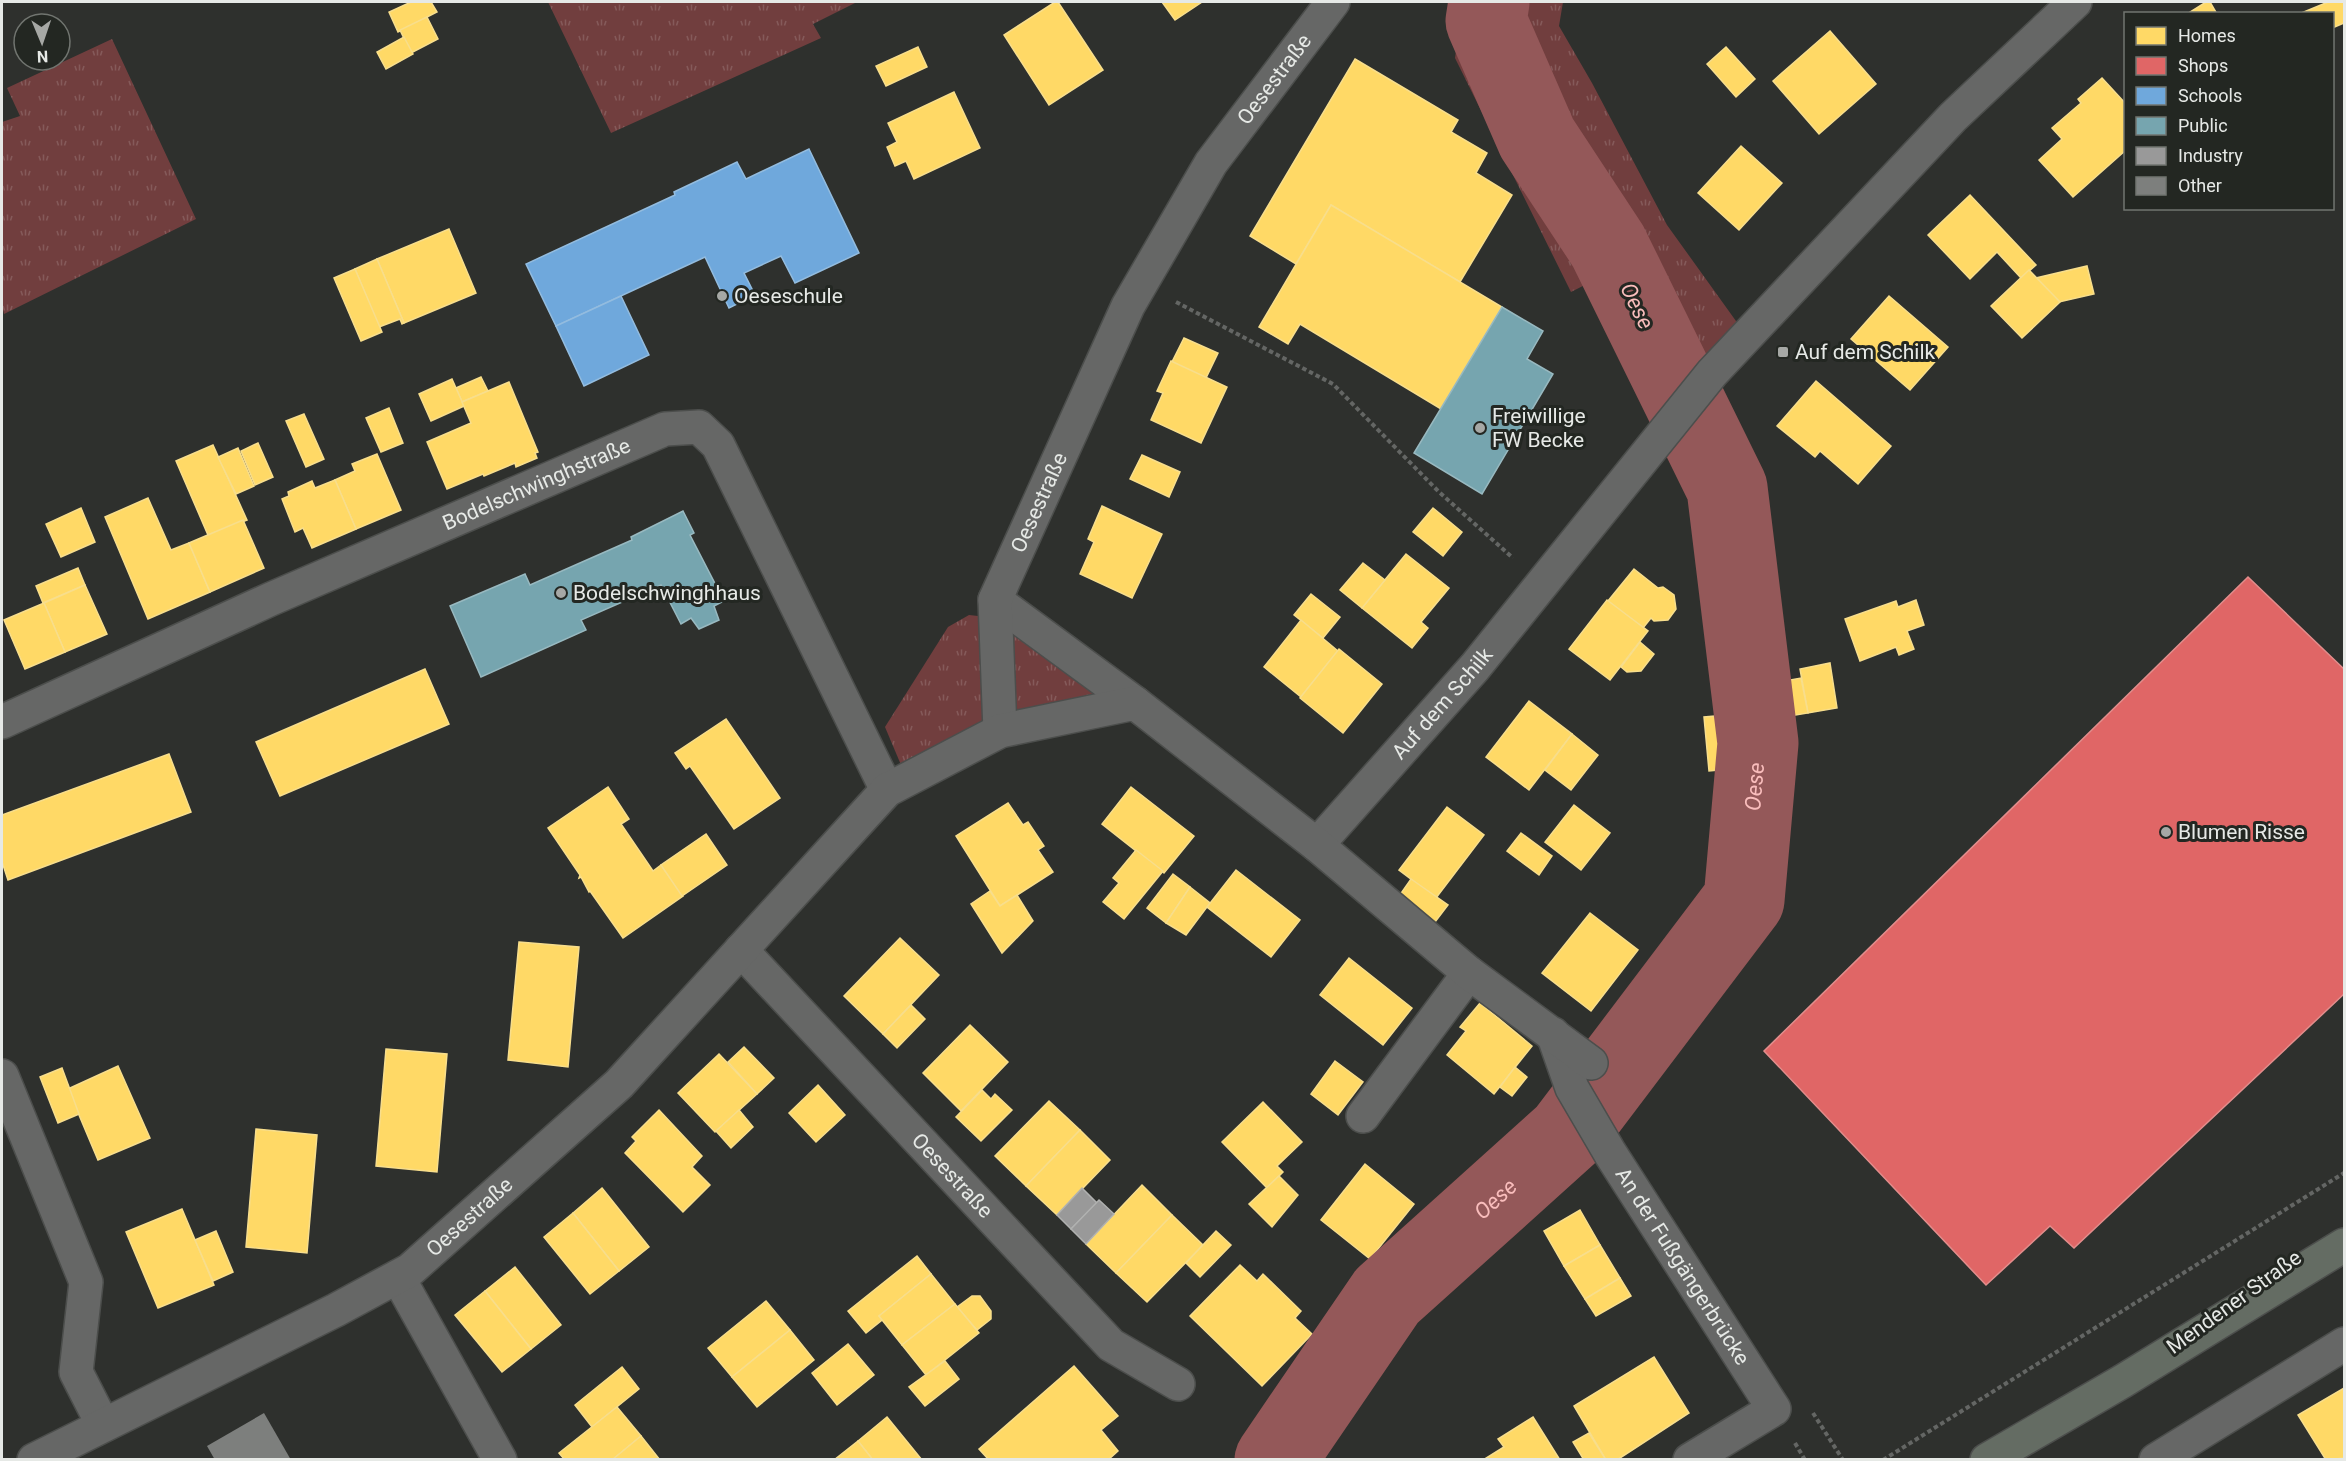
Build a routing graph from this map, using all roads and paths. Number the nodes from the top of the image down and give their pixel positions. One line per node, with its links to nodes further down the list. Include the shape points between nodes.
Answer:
1 (1333, 2): 3 (street, Oesestraße, via 1211,163)
2 (2074, 2): 4 (street, Auf dem Schilk, via 1953,117 1712,373)
3 (1141, 284): 4 (path, via 1333,384 1439,492); 5 (street, Oesestraße)
4 (1543, 584): 10 (street, Auf dem Schilk)
5 (995, 600): 6 (street); 8 (street, Oesestraße)
6 (1135, 704): 8 (street); 10 (street)
7 (2, 722): 9 (street, Bodelschwinghstraße, via 271,599 664,429 699,427 718,445)
8 (1000, 731): 9 (street, Oesestraße)
9 (887, 790): 11 (street, Oesestraße)
10 (1317, 845): 12 (street)
11 (741, 950): 18 (street, Oesestraße, via 619,1083); 21 (street, Oesestraße, via 1111,1345)
12 (1469, 974): 14 (street); 25 (street, An der Fußgängerbrücke, via 1553,1034 1581,1075 1610,1153 1774,1409)
13 (2, 1076): 22 (street, via 86,1282 76,1372)
14 (1363, 1116)
15 (2344, 1173): 26 (path)
16 (2344, 1222): 20 (main road, Mendener Straße)
17 (2344, 1245): 20 (main road, Mendener Straße)
18 (398, 1277): 22 (street, Oesestraße); 24 (street)
19 (2344, 1344): 28 (street)
20 (2123, 1381): 27 (main road, Mendener Straße)
21 (1178, 1384)
22 (103, 1425): 23 (street, Oesestraße)
23 (34, 1460)
24 (500, 1460)
25 (1690, 1460)
26 (1883, 1460)
27 (1987, 1460)
28 (2156, 1460)

